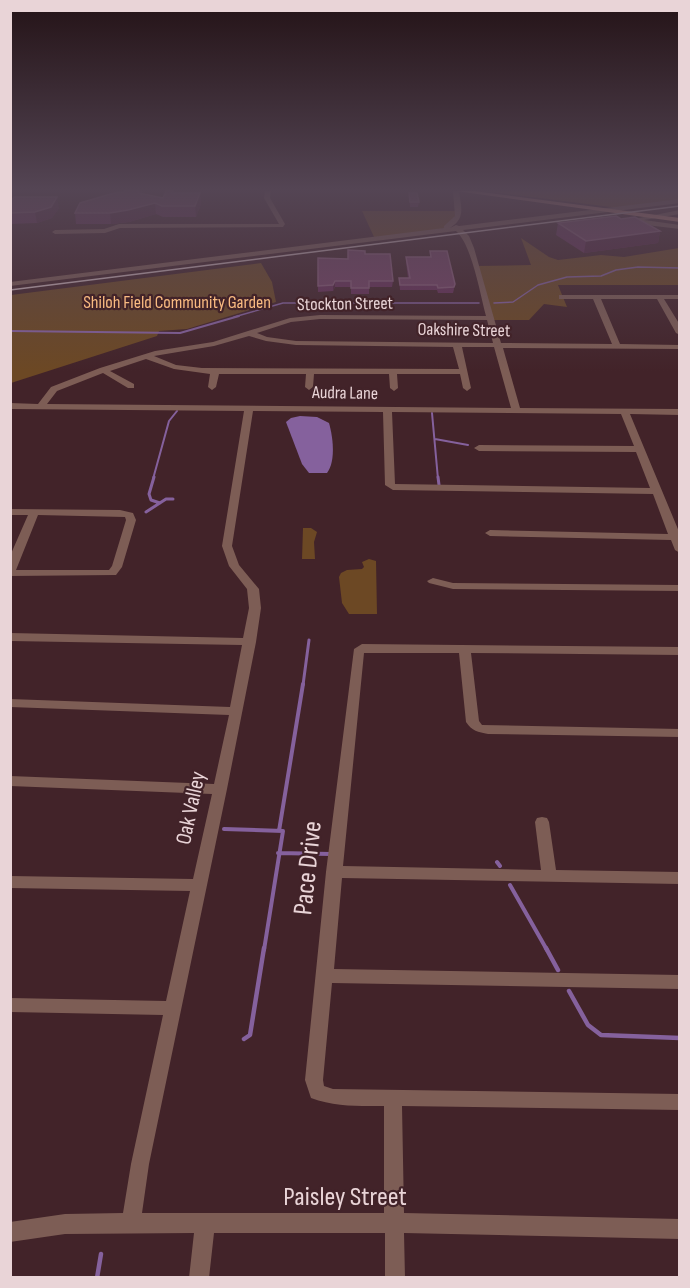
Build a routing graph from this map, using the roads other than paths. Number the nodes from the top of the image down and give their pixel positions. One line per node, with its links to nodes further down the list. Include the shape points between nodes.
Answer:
1 (275, 251): 3 (street)
2 (472, 251): 8 (street)
3 (10, 284)
4 (562, 297): 5 (street)
5 (596, 297): 6 (street); 13 (street)
6 (659, 297): 7 (street); 10 (street)
7 (680, 297)
8 (490, 318): 9 (street, Stockton Street, via 304,318); 12 (street)
9 (249, 333): 11 (street, Oakshire Street, via 291,343); 15 (street, Stockton Street, via 210,345)
10 (680, 333)
11 (457, 345): 12 (street, Oakshire Street); 20 (street)
12 (498, 346): 13 (street, Oakshire Street); 30 (street)
13 (617, 347): 14 (street, Oakshire Street)
14 (680, 347)
15 (147, 356): 16 (street, Stockton Street); 17 (street, via 178,368)
16 (103, 370): 21 (street); 27 (street, Stockton Street, via 58,387)
17 (216, 371): 18 (street); 22 (street)
18 (310, 372): 19 (street); 23 (street)
19 (393, 372): 20 (street); 24 (street)
20 (464, 372): 25 (street)
21 (131, 386)
22 (212, 387)
23 (309, 387)
24 (394, 388)
25 (467, 388)
26 (10, 406): 27 (street, Audra Lane)
27 (41, 406): 28 (street, Audra Lane)
28 (249, 408): 29 (street, Audra Lane); 45 (street, Oak Valley, via 227,542 234,566 255,593)
29 (387, 410): 30 (street, Audra Lane); 35 (street, via 393,487)
30 (516, 411): 31 (street, Audra Lane)
31 (625, 412): 32 (street, Audra Lane); 34 (street)
32 (680, 412)
33 (479, 448): 34 (street)
34 (638, 449): 35 (street)
35 (655, 490): 39 (street)
36 (10, 512): 37 (street)
37 (34, 513): 41 (street); 41 (street, via 129,516 117,567 112,573)
38 (490, 533): 39 (street)
39 (677, 537): 40 (street)
40 (680, 550)
41 (10, 571)
42 (433, 581): 43 (street, via 453,586)
43 (680, 588)
44 (10, 637): 45 (street)
45 (250, 642): 49 (street, Oak Valley)
46 (465, 649): 47 (street); 50 (street, via 473,722 478,728); 54 (street, Pace Drive, via 359,650)
47 (680, 651)
48 (10, 703): 49 (street)
49 (236, 711): 52 (street, Oak Valley)
50 (680, 733)
51 (10, 781): 52 (street)
52 (220, 789): 58 (street, Oak Valley)
53 (542, 822): 55 (street)
54 (334, 872): 55 (street); 59 (street, Pace Drive)
55 (549, 876): 56 (street)
56 (680, 878)
57 (10, 882): 58 (street)
58 (199, 885): 62 (street, Oak Valley)
59 (324, 976): 60 (street); 63 (street, Pace Drive, via 314,1080 317,1092 333,1097)
60 (680, 982)
61 (10, 1005): 62 (street)
62 (172, 1008): 66 (street, Oak Valley)
63 (393, 1098): 64 (street); 65 (street)
64 (680, 1102)
65 (394, 1223): 67 (street, Paisley Street); 68 (street, Paisley Street); 71 (street)
66 (131, 1224): 67 (street, Paisley Street); 69 (street, Paisley Street, via 65,1224)
67 (205, 1224): 70 (street)
68 (680, 1229)
69 (10, 1232)
70 (199, 1278)
71 (394, 1278)

